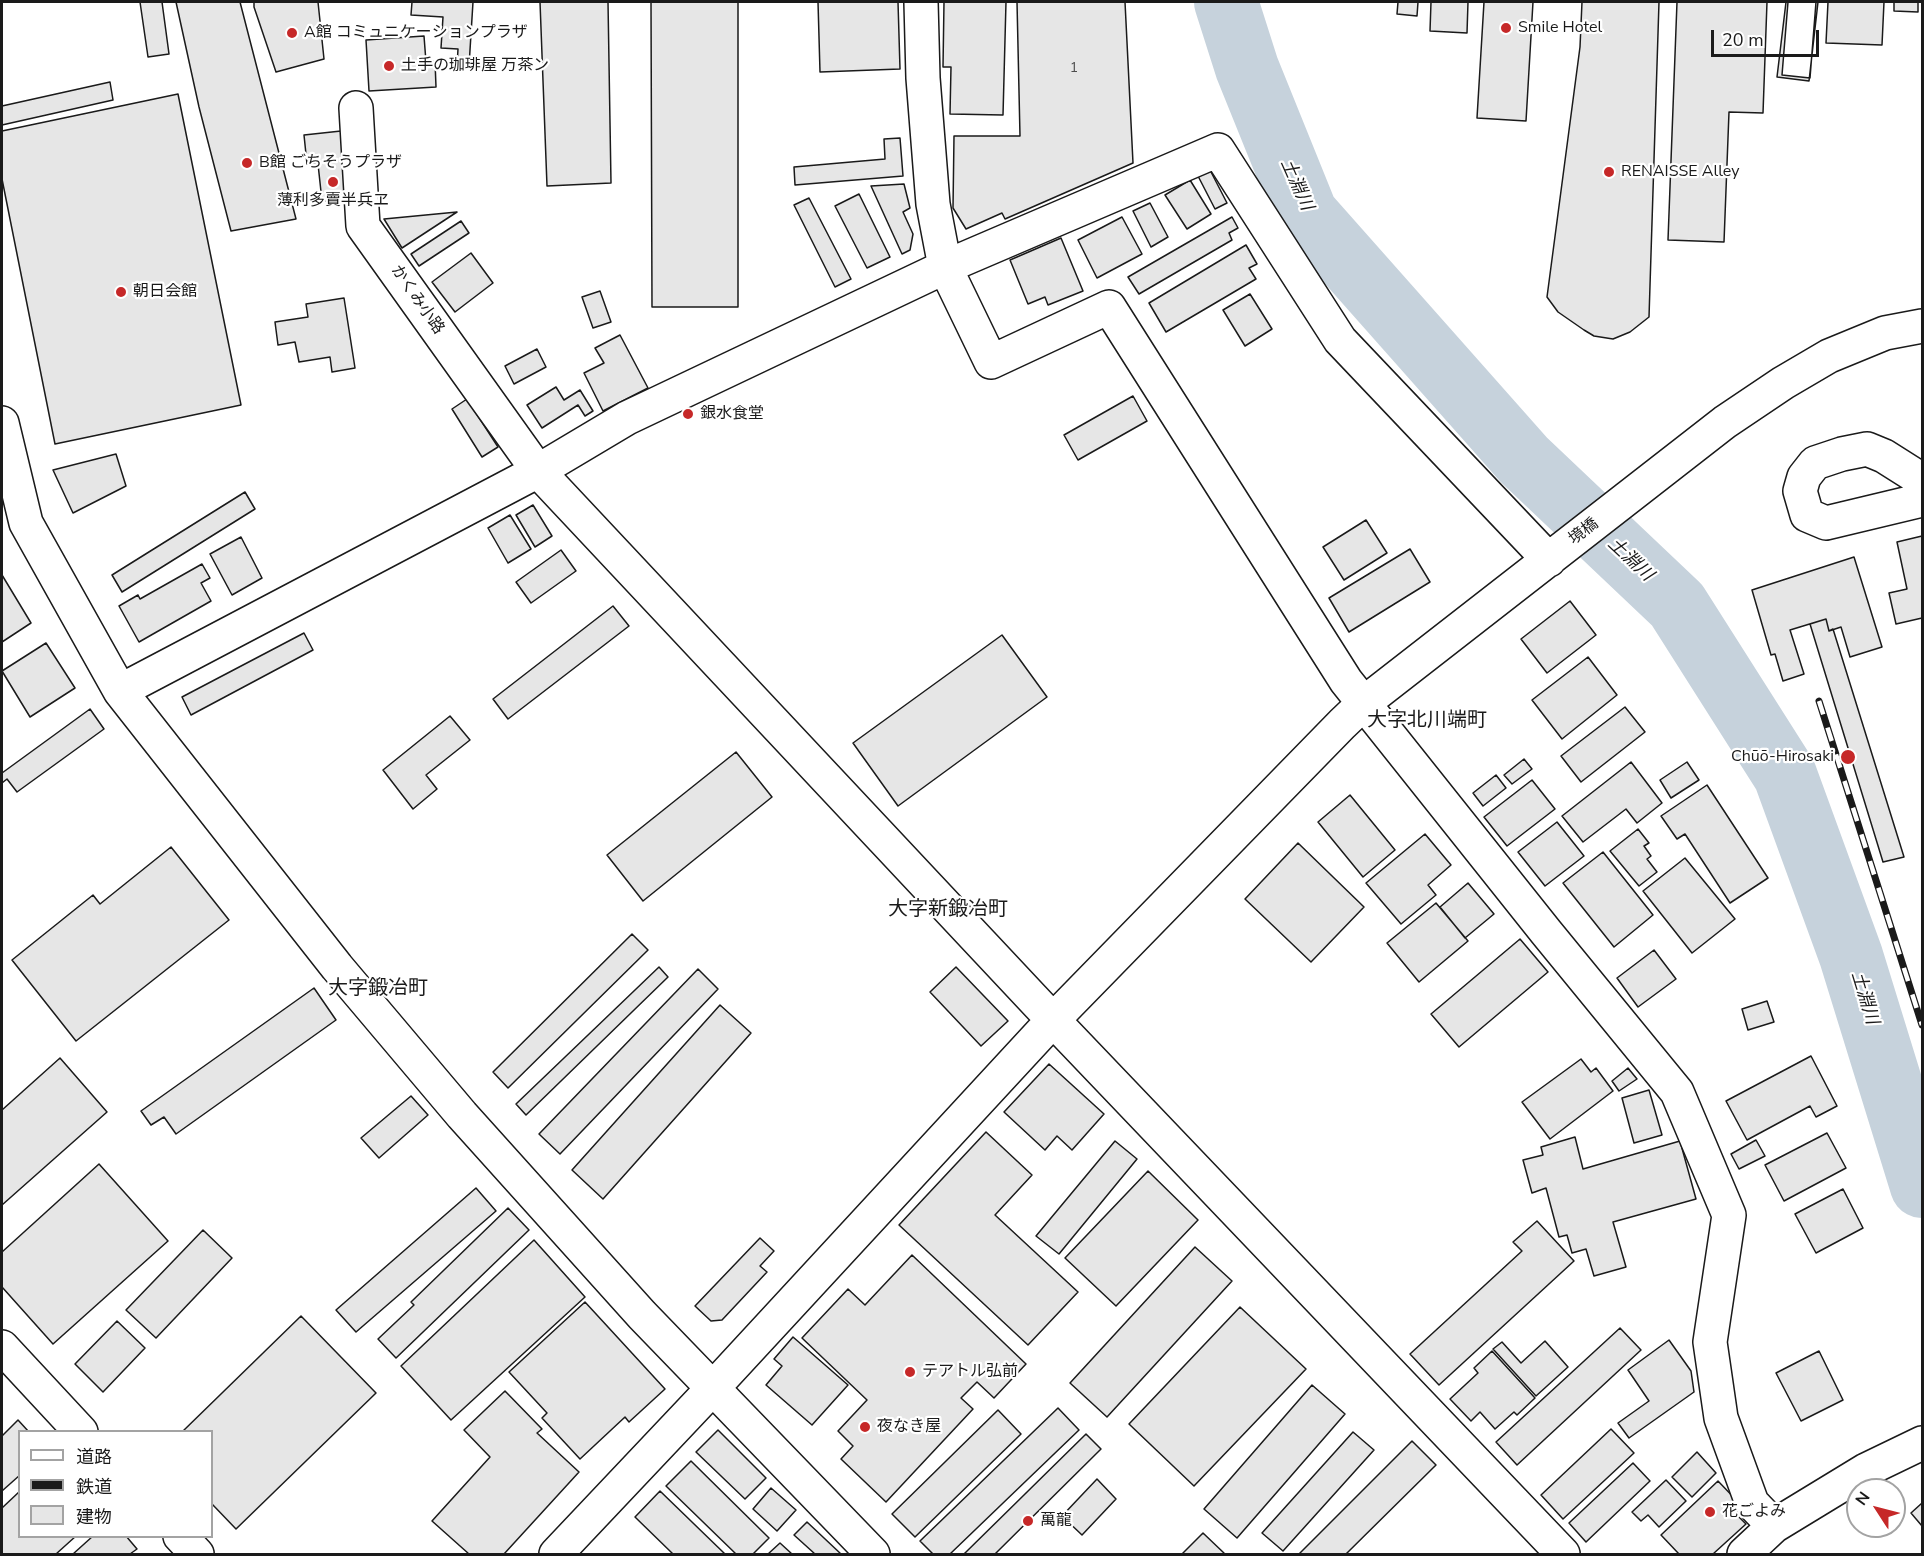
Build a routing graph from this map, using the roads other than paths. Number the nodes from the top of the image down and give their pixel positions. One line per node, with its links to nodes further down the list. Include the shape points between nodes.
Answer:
1 (921, 2): 3 (street, via 922,78 933,204)
2 (356, 108): 7 (street, かくみ小路, via 363,226)
3 (945, 267): 7 (street, via 627,418); 10 (street, via 1218,150 1340,340); 12 (street, via 991,362 1109,307 1346,681)
4 (1923, 326): 10 (street, 境橋, via 1885,333 1847,348 1783,383 1725,422)
5 (2, 423): 6 (street)
6 (5, 457): 11 (street, via 26,523)
7 (538, 471): 11 (street); 13 (street, かくみ小路)
8 (1923, 480): 9 (street, via 1867,449 1815,463 1803,477 1800,491 1808,515 1826,523)
9 (1923, 500)
10 (1555, 555): 12 (street, 境橋)
11 (120, 691): 15 (street, via 337,967 462,1115)
12 (1364, 703): 13 (street, 境橋); 18 (street, via 1677,1092 1729,1215 1710,1342 1721,1418 1752,1503)
13 (1053, 1020): 15 (street, 境橋); 23 (street, かくみ小路)
14 (2, 1347): 16 (street)
15 (712, 1389): 21 (street, 境橋); 22 (street)
16 (80, 1430)
17 (1923, 1443): 18 (street, via 1866,1470)
18 (1774, 1526): 24 (street)
19 (182, 1538): 20 (street)
20 (197, 1554)
21 (556, 1554)
22 (873, 1554)
23 (1563, 1554)
24 (1746, 1554)

